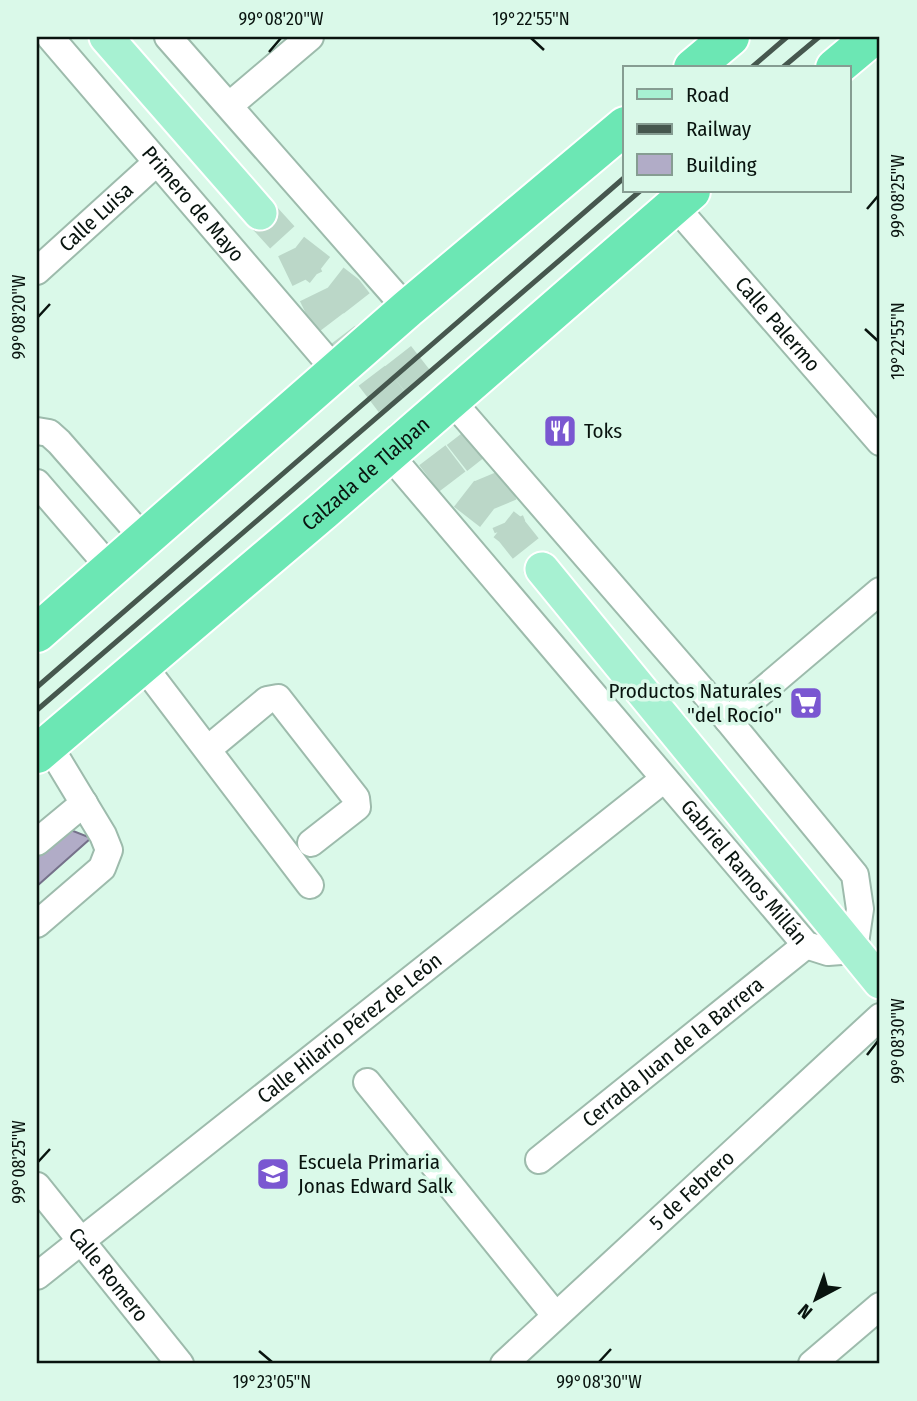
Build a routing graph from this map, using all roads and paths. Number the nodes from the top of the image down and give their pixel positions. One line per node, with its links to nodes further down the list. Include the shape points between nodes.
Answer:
1 (51, 37): 11 (street, Primero de Mayo)
2 (106, 37): 13 (main road)
3 (169, 37): 9 (street)
4 (310, 37): 9 (street)
5 (730, 37): 7 (highway)
6 (873, 37): 8 (highway)
7 (695, 66)
8 (837, 66)
9 (230, 106): 15 (street)
10 (623, 128): 15 (highway)
11 (157, 162): 14 (street, Calle Luisa); 16 (street, Primero de Mayo)
12 (683, 198): 17 (highway, Calzada de Tlalpan); 19 (street, Calle Palermo)
13 (260, 214)
14 (37, 271)
15 (407, 309): 16 (highway)
16 (337, 371): 22 (highway)
17 (451, 400): 20 (highway, Calzada de Tlalpan); 28 (street)
18 (37, 432): 22 (street, via 49,433 59,442)
19 (880, 442)
20 (388, 453): 27 (highway, Calzada de Tlalpan); 31 (street, Gabriel Ramos Millán)
21 (37, 484): 23 (street)
22 (144, 539): 23 (highway)
23 (111, 569): 26 (highway)
24 (542, 569): 38 (main road)
25 (880, 592): 28 (street)
26 (37, 633)
27 (142, 664): 29 (highway, Calzada de Tlalpan); 30 (street)
28 (728, 720): 38 (street, via 855,875 860,909)
29 (42, 749): 32 (street)
30 (208, 749): 34 (street, via 267,700 278,698 356,797 357,807); 35 (street)
31 (664, 779): 37 (street, Gabriel Ramos Millán); 44 (street, Calle Hilario Pérez de León)
32 (84, 803): 33 (street); 36 (street, via 103,835 107,859)
33 (37, 842)
34 (311, 843)
35 (310, 886)
36 (37, 924)
37 (806, 945): 38 (street, Gabriel Ramos Millán, via 828,952); 42 (street, Cerrada Juan de la Barrera)
38 (854, 950): 39 (main road)
39 (880, 982)
40 (880, 1017): 47 (street, 5 de Febrero)
41 (367, 1082): 47 (street)
42 (539, 1160)
43 (37, 1186): 44 (street, Calle Romero)
44 (80, 1240): 45 (street, Calle Hilario Pérez de León); 48 (street, Calle Romero)
45 (37, 1276)
46 (880, 1306): 50 (street)
47 (555, 1315): 49 (street, 5 de Febrero)
48 (180, 1364)
49 (504, 1364)
50 (812, 1364)

